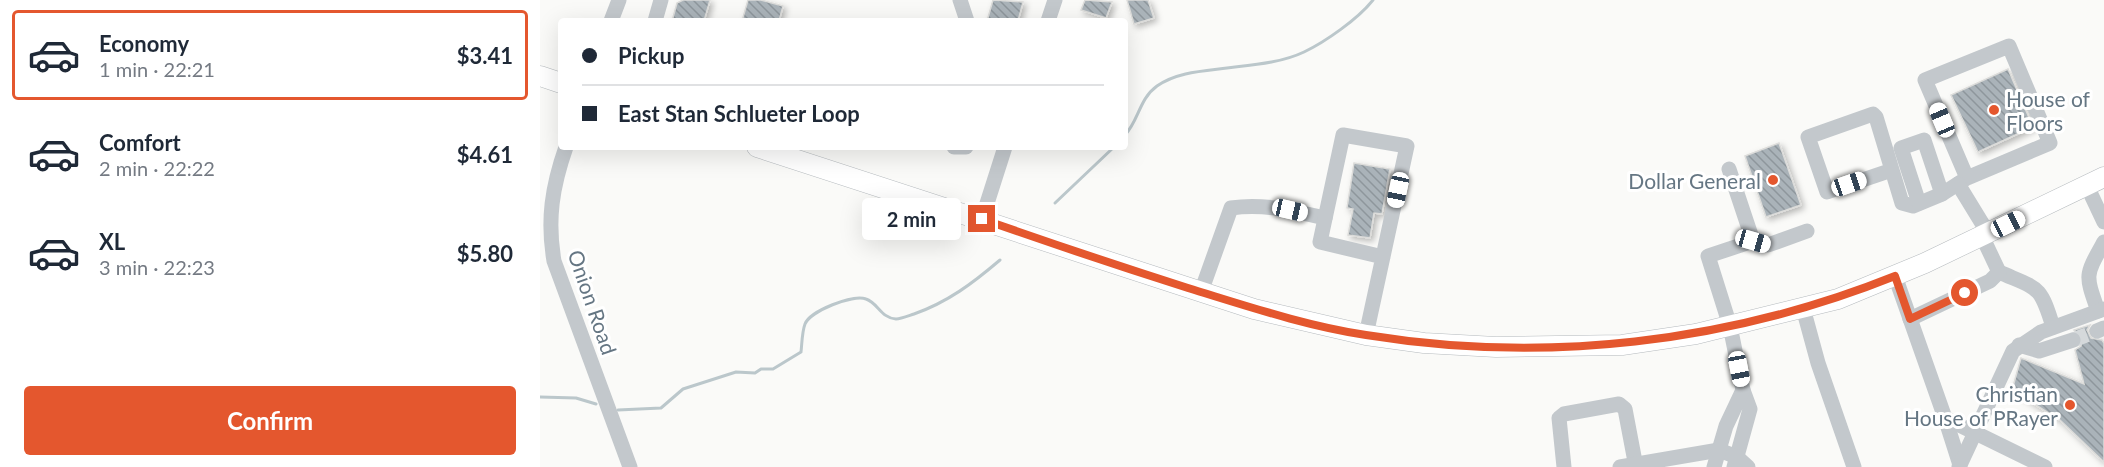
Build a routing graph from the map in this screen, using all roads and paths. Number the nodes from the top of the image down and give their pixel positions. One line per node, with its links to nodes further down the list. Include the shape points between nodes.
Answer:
1 (619, 0): 5 (street)
2 (661, 0): 6 (street)
3 (960, 0): 7 (street)
4 (1055, 0): 8 (street)
5 (612, 18)
6 (656, 18)
7 (966, 18)
8 (1049, 18)
9 (540, 76): 10 (main road)
10 (558, 82)
11 (565, 150): 29 (street, Onion Road, via 549,212)
12 (776, 150): 14 (main road)
13 (1004, 150): 22 (street)
14 (794, 153): 22 (main road)
15 (1729, 169): 26 (street)
16 (1892, 170): 16 (street, via 1827,192 1808,136 1873,114); 20 (street, via 1902,203)
17 (1962, 181): 17 (street, via 2050,143 2009,45 1925,80); 19 (street); 25 (street)
18 (2095, 182): 23 (street); 25 (main road)
19 (1942, 194): 20 (street); 20 (street, via 1924,140 1901,148)
20 (1919, 203)
21 (1325, 218): 28 (street, via 1320,242); 28 (street, via 1342,135 1407,146); 32 (street, via 1272,206 1231,208)
22 (982, 219): 32 (main road)
23 (2104, 222)
24 (1807, 231): 26 (street, via 1768,245)
25 (1985, 235): 30 (street); 31 (main road)
26 (1753, 241): 36 (street, via 1708,256)
27 (2104, 242): 34 (street, via 2088,270 2087,280)
28 (1383, 257): 38 (street)
29 (547, 262): 48 (street, Onion Road)
30 (1999, 272): 35 (street, via 1990,281); 37 (street, via 2043,295)
31 (1895, 276): 33 (main road); 35 (street)
32 (1201, 292): 38 (main road, via 1314,325)
33 (1803, 308): 36 (main road); 52 (street)
34 (2101, 310): 37 (street)
35 (1910, 319): 42 (street)
36 (1730, 326): 38 (main road, via 1622,345 1558,347 1436,343); 41 (street)
37 (2053, 327): 40 (street)
38 (1366, 335)
39 (2073, 340): 40 (street, via 2039,351)
40 (2019, 345): 43 (street)
41 (1743, 390): 44 (street); 45 (street, via 1750,409)
42 (1945, 418): 43 (street); 47 (street)
43 (1973, 434): 47 (street); 53 (street)
44 (1719, 450): 45 (street); 46 (street); 51 (street)
45 (1740, 464)
46 (1636, 466): 49 (street, via 1625,409 1619,405 1559,418); 50 (street)
47 (1959, 466)
48 (630, 467)
49 (1564, 467)
50 (1620, 467)
51 (1714, 467)
52 (1854, 467)
53 (2045, 467)

